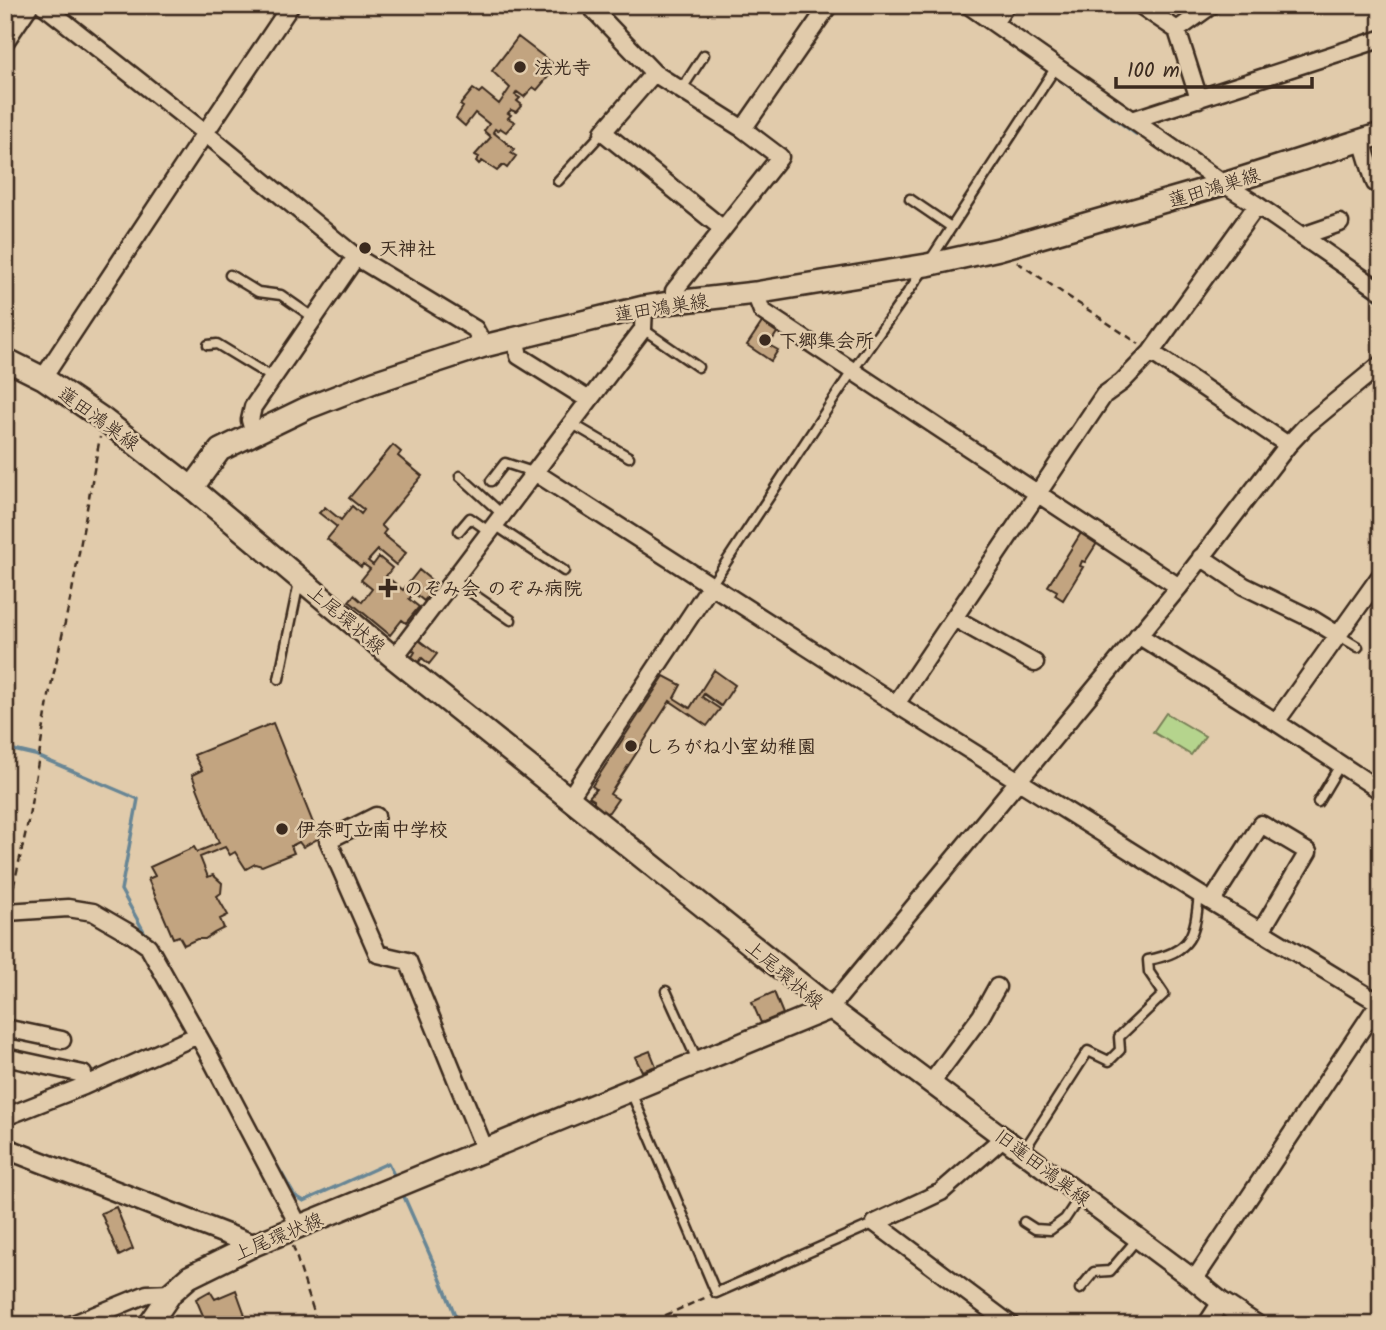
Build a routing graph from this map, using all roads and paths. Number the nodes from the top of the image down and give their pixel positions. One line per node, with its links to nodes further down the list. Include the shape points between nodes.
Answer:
1 (30, 5): 15 (street)
2 (43, 5): 24 (street)
3 (271, 5): 12 (street)
4 (291, 5): 12 (street)
5 (589, 5): 17 (street)
6 (829, 5): 22 (street)
7 (968, 5): 11 (street)
8 (1006, 5): 11 (street)
9 (1140, 5): 13 (street)
10 (1212, 5): 13 (street)
11 (994, 23): 18 (street)
12 (278, 25): 24 (street)
13 (1177, 30): 20 (street)
14 (1381, 39): 20 (street)
15 (5, 42)
16 (704, 55): 19 (lane)
17 (654, 74): 19 (street); 23 (street)
18 (1052, 74): 21 (street); 32 (lane)
19 (681, 90): 22 (street)
20 (1199, 99): 21 (street)
21 (1132, 120): 28 (street)
22 (743, 129): 33 (street, via 780,157)
23 (603, 132): 26 (lane); 33 (street)
24 (205, 133): 36 (street); 53 (street)
25 (1371, 137): 27 (street, via 1376,183); 28 (main road, 蓮田鴻巣線)
26 (558, 181)
27 (1381, 181)
28 (1224, 184): 30 (street); 35 (main road, 蓮田鴻巣線)
29 (910, 199): 32 (lane)
30 (1257, 205): 34 (street); 48 (street)
31 (1340, 223): 34 (street)
32 (951, 227): 37 (lane)
33 (723, 229): 41 (street, via 674,291)
34 (1305, 238): 39 (street)
35 (999, 249): 37 (main road, 蓮田鴻巣線); 48 (path)
36 (356, 257): 43 (street); 47 (street, via 475,329)
37 (927, 265): 40 (main road, 蓮田鴻巣線); 52 (lane)
38 (230, 275): 43 (lane, via 258,292 281,295)
39 (1380, 288)
40 (754, 293): 41 (main road, 蓮田鴻巣線); 52 (street, via 762,311)
41 (675, 302): 42 (main road, 蓮田鴻巣線)
42 (644, 307): 44 (street); 45 (main road, 蓮田鴻巣線)
43 (314, 318): 54 (street)
44 (643, 329): 51 (lane); 55 (street)
45 (516, 337): 47 (main road, 蓮田鴻巣線); 55 (street, via 519,356)
46 (208, 345): 54 (lane, via 217,344)
47 (484, 346): 58 (main road, 蓮田鴻巣線, via 374,382)
48 (1151, 352): 59 (street); 65 (street, via 1104,396)
49 (5, 359): 53 (main road, 蓮田鴻巣線)
50 (1381, 364): 59 (street)
51 (698, 366)
52 (853, 370): 65 (street); 73 (lane)
53 (43, 378): 56 (main road, 蓮田鴻巣線)
54 (273, 378): 58 (street, via 253,407)
55 (589, 400): 57 (street)
56 (103, 419): 64 (main road, 蓮田鴻巣線); 92 (path)
57 (571, 423): 60 (lane); 61 (street)
58 (254, 434): 64 (main road, 蓮田鴻巣線, via 220,450)
59 (1288, 445): 68 (street)
60 (629, 457)
61 (536, 473): 63 (lane, via 505,463); 66 (street); 73 (street)
62 (460, 477): 66 (lane)
63 (491, 481)
64 (192, 488): 71 (main road, 上尾環状線)
65 (1037, 494): 74 (street); 75 (street)
66 (496, 524): 67 (lane, via 470,518); 69 (lane); 72 (street)
67 (459, 531)
68 (1201, 557): 74 (street); 78 (street, via 1244,586)
69 (564, 571)
70 (1381, 575): 78 (street)
71 (300, 580): 80 (main road, 上尾環状線); 82 (lane)
72 (453, 580): 76 (lane); 80 (street)
73 (711, 585): 83 (street); 88 (street)
74 (1179, 587): 77 (street)
75 (954, 618): 81 (street); 83 (street)
76 (511, 620)
77 (1138, 635): 84 (street); 86 (street)
78 (1338, 635): 79 (lane); 84 (street)
79 (1358, 647)
80 (394, 658): 88 (main road, 上尾環状線)
81 (1035, 663)
82 (279, 679)
83 (896, 705): 86 (street)
84 (1276, 722): 85 (street)
85 (1340, 765): 87 (street); 89 (lane)
86 (1017, 781): 91 (street); 97 (street)
87 (1381, 791)
88 (569, 799): 97 (main road, 上尾環状線)
89 (1318, 802)
90 (376, 816): 109 (street, via 328,840 378,954 408,961)
91 (1206, 897): 93 (street); 93 (street, via 1261,824 1308,852); 110 (lane, via 1187,945 1148,960 1149,972 1164,994 1119,1037 1120,1050 1109,1060 1088,1051)
92 (8, 912): 99 (street, via 68,908 93,912 131,934 148,946)
93 (1261, 931): 96 (street)
94 (997, 986): 103 (street, via 981,1016)
95 (666, 991): 102 (lane)
96 (1380, 1002): 117 (street)
97 (830, 1008): 102 (main road, 上尾環状線); 103 (street, 旧蓮田鴻巣線)
98 (5, 1028): 100 (street)
99 (198, 1035): 104 (street); 114 (street)
100 (62, 1040)
101 (5, 1057): 104 (street, via 83,1074)
102 (698, 1062): 105 (main road, 上尾環状線)
103 (931, 1083): 107 (street, 旧蓮田鴻巣線)
104 (84, 1086): 106 (street)
105 (631, 1090): 109 (main road, 上尾環状線); 120 (lane)
106 (5, 1117)
107 (1004, 1137): 110 (street, 旧蓮田鴻巣線); 113 (street, via 941,1192)
108 (5, 1148): 116 (street)
109 (485, 1150): 114 (main road, 上尾環状線)
110 (1023, 1152): 111 (street, 旧蓮田鴻巣線)
111 (1082, 1195): 112 (lane, via 1065,1219 1050,1230); 115 (street, 旧蓮田鴻巣線)
112 (1024, 1222)
113 (875, 1223): 120 (lane); 126 (street)
114 (293, 1228): 116 (main road, 上尾環状線); 124 (path)
115 (1138, 1238): 117 (street, 旧蓮田鴻巣線); 118 (lane, via 1110,1271 1094,1272)
116 (254, 1245): 119 (main road, 上尾環状線, via 189,1277)
117 (1194, 1280): 121 (street, 旧蓮田鴻巣線)
118 (1080, 1289)
119 (171, 1293): 122 (street, via 147,1294); 123 (main road, 上尾環状線)
120 (716, 1293): 125 (path)
121 (1221, 1302): 127 (street); 128 (street, 旧蓮田鴻巣線)
122 (71, 1325)
123 (149, 1325)
124 (318, 1325)
125 (643, 1325)
126 (1011, 1325)
127 (1206, 1325)
128 (1256, 1325)

